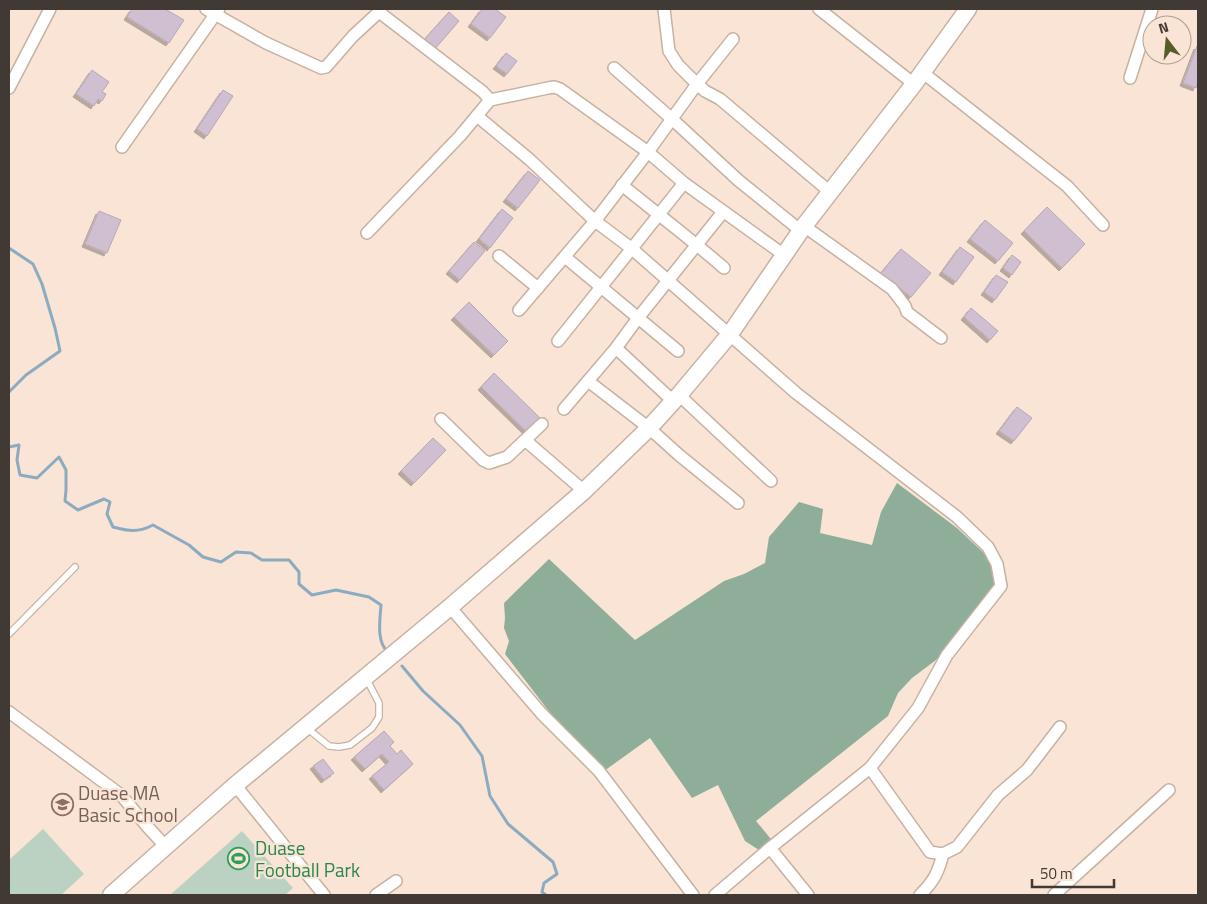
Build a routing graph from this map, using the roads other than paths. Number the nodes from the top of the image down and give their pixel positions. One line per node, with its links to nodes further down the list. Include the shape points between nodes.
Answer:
1 (50, 9): 13 (street)
2 (664, 9): 12 (street, via 669,51)
3 (968, 9): 10 (street)
4 (1152, 9): 11 (street)
5 (380, 10): 7 (street, via 326,67 321,68 266,43); 14 (street)
6 (824, 10): 10 (street)
7 (214, 11): 17 (street)
8 (733, 39): 12 (street)
9 (614, 68): 16 (street)
10 (918, 78): 21 (street); 25 (street, via 1067,186)
11 (1130, 78)
12 (697, 84): 16 (street); 21 (street, via 720,99)
13 (9, 88)
14 (490, 100): 15 (street); 18 (street, via 560,88)
15 (477, 116): 24 (street); 27 (street)
16 (672, 119): 18 (street); 26 (street, via 738,180)
17 (122, 147)
18 (648, 152): 19 (street); 20 (street)
19 (684, 183): 22 (street); 23 (street)
20 (622, 185): 23 (street); 24 (street)
21 (830, 192): 26 (street)
22 (723, 212): 28 (street); 30 (street)
23 (658, 215): 28 (street); 29 (street)
24 (595, 221): 29 (street); 32 (street)
25 (1103, 225)
26 (803, 228): 30 (street); 40 (street, via 892,289 907,312)
27 (367, 232)
28 (697, 244): 33 (street); 34 (street)
29 (631, 248): 34 (street); 35 (street)
30 (784, 255): 39 (street)
31 (499, 256): 36 (street)
32 (564, 256): 35 (street); 36 (street)
33 (724, 268)
34 (668, 280): 38 (street); 39 (street)
35 (600, 287): 38 (street); 41 (street)
36 (538, 288): 37 (street)
37 (519, 310)
38 (638, 318): 42 (street); 43 (street)
39 (730, 334): 45 (street); 61 (street, via 796,393 956,517 988,547 997,564 1001,586 947,655 918,708)
40 (941, 338)
41 (558, 341)
42 (616, 348): 44 (street); 45 (street)
43 (678, 351)
44 (588, 381): 46 (street); 49 (street)
45 (676, 398): 49 (street); 51 (street)
46 (564, 410)
47 (441, 419): 50 (street, via 482,460 490,463 507,457)
48 (542, 424): 50 (street)
49 (649, 428): 52 (street); 53 (street)
50 (525, 440): 52 (street)
51 (771, 480)
52 (584, 490): 55 (street)
53 (738, 503)
54 (75, 567): 56 (lane)
55 (450, 607): 57 (street); 71 (street, via 542,714 599,771)
56 (9, 634)
57 (365, 676): 59 (street); 59 (lane, via 378,704 379,717 372,728 350,745 339,747 329,746)
58 (9, 712): 64 (street, via 120,795)
59 (305, 727): 62 (street)
60 (1060, 727): 66 (street, via 1026,770 998,794 957,847)
61 (870, 768): 65 (street); 66 (street, via 930,852)
62 (233, 787): 64 (street); 69 (street, via 240,791)
63 (1169, 790): 75 (street)
64 (166, 847): 68 (street)
65 (770, 848): 72 (street); 73 (street)
66 (943, 854): 74 (street, via 937,873)
67 (396, 881): 70 (street)
68 (111, 895)
69 (324, 895)
70 (376, 895)
71 (693, 895)
72 (715, 895)
73 (808, 895)
74 (920, 895)
75 (1054, 895)

